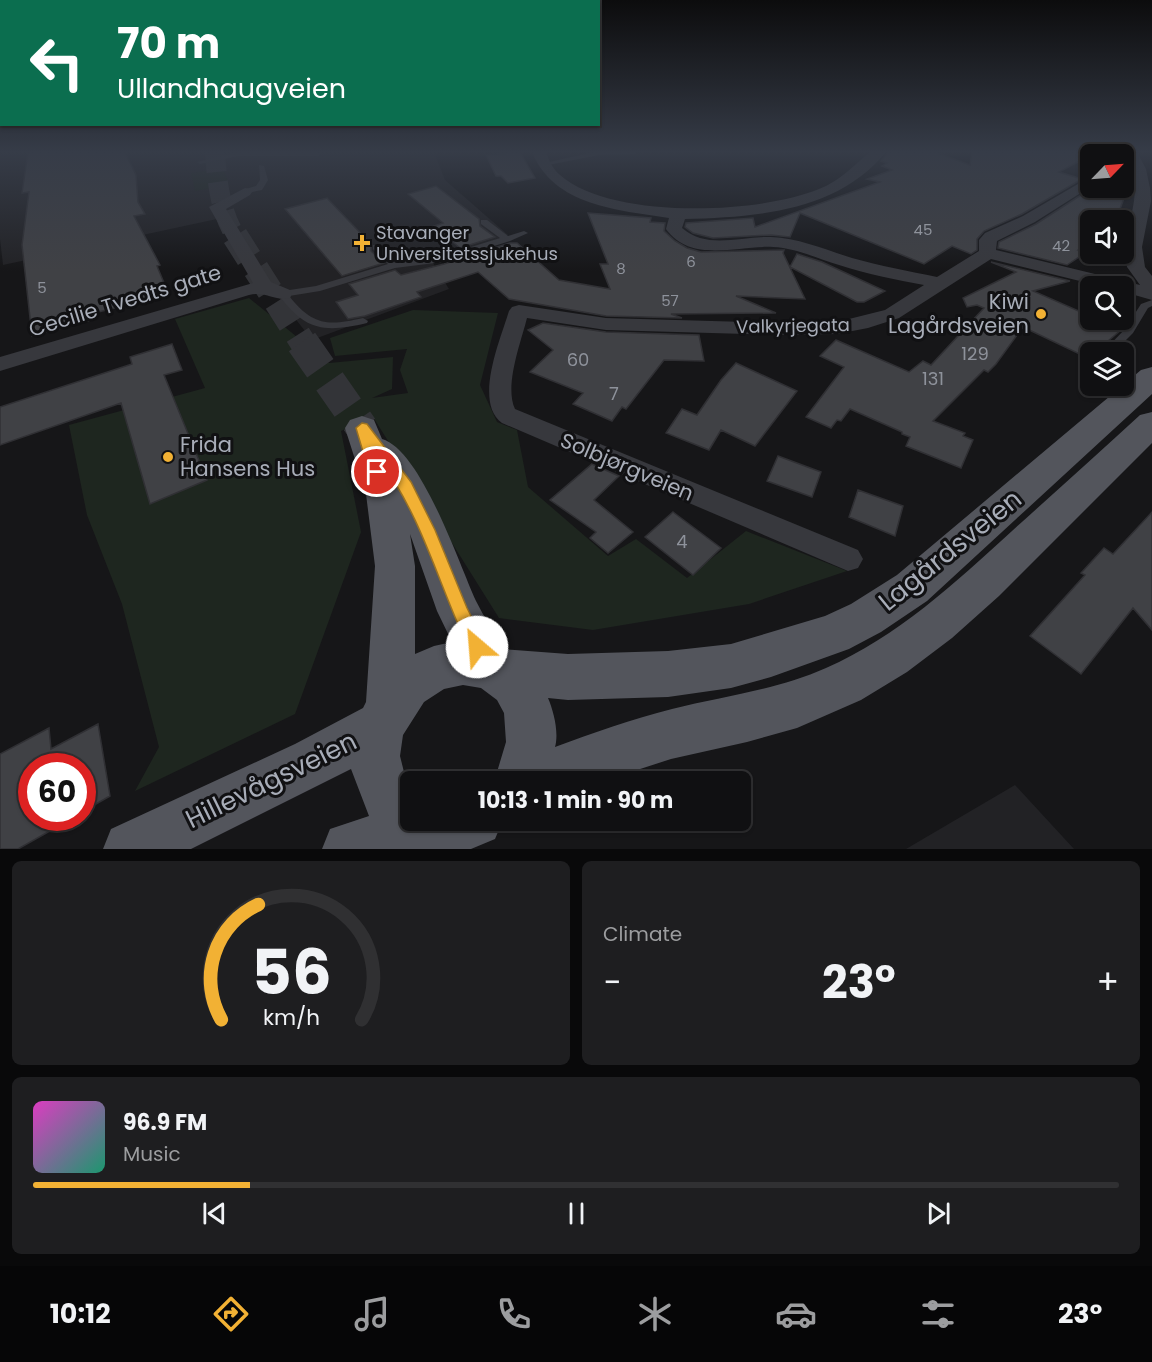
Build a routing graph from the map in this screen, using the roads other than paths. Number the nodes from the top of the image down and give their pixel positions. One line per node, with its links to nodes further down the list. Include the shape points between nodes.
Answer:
1 (245, 192): 14 (street, Cecilie Tvedts gate, via 217,207)
2 (579, 192): 6 (street, via 612,203)
3 (825, 192): 6 (street, via 766,207)
4 (1073, 192): 11 (street, Valkyrjegata, via 991,237 987,240)
5 (1143, 192): 15 (street, via 1132,257)
6 (680, 214): 13 (street, via 674,229 693,243 776,242 872,269)
7 (484, 222): 9 (lane)
8 (524, 233): 9 (lane)
9 (507, 239): 12 (lane, via 440,260)
10 (376, 247): 12 (lane)
11 (988, 253): 13 (street, Valkyrjegata); 17 (street)
12 (394, 265): 16 (lane, via 317,289)
13 (939, 282): 19 (street, Valkyrjegata, via 892,314 837,328 606,324)
14 (264, 286): 16 (street); 22 (street, Cecilie Tvedts gate)
15 (1152, 287)
16 (283, 294): 20 (lane, via 314,325 337,327)
17 (1152, 294)
18 (1152, 303): 21 (lane, via 1144,306)
19 (519, 311): 24 (street, Solbjørgveien, via 500,384 499,399 504,412)
20 (363, 321)
21 (1118, 342)
22 (0, 364)
23 (1141, 393): 25 (main road, Lagårdsveien, via 912,588 833,634 731,666 679,672 568,677); 28 (main road, Lagårdsveien, via 984,583 891,657 844,684 797,704 671,734)
24 (848, 559)
25 (494, 668): 26 (main road, Lagårdsveien, via 457,663 432,669 409,684); 26 (main road, via 459,611 404,482 362,428 384,494 395,566); 27 (main road, via 524,695 532,724 531,758)
26 (385, 716): 29 (main road, via 374,761 383,792); 31 (main road, Hillevågsveien, via 313,762)
27 (525, 771)
28 (561, 771)
29 (400, 814)
30 (404, 831): 32 (main road)
31 (131, 849)
32 (350, 849)

